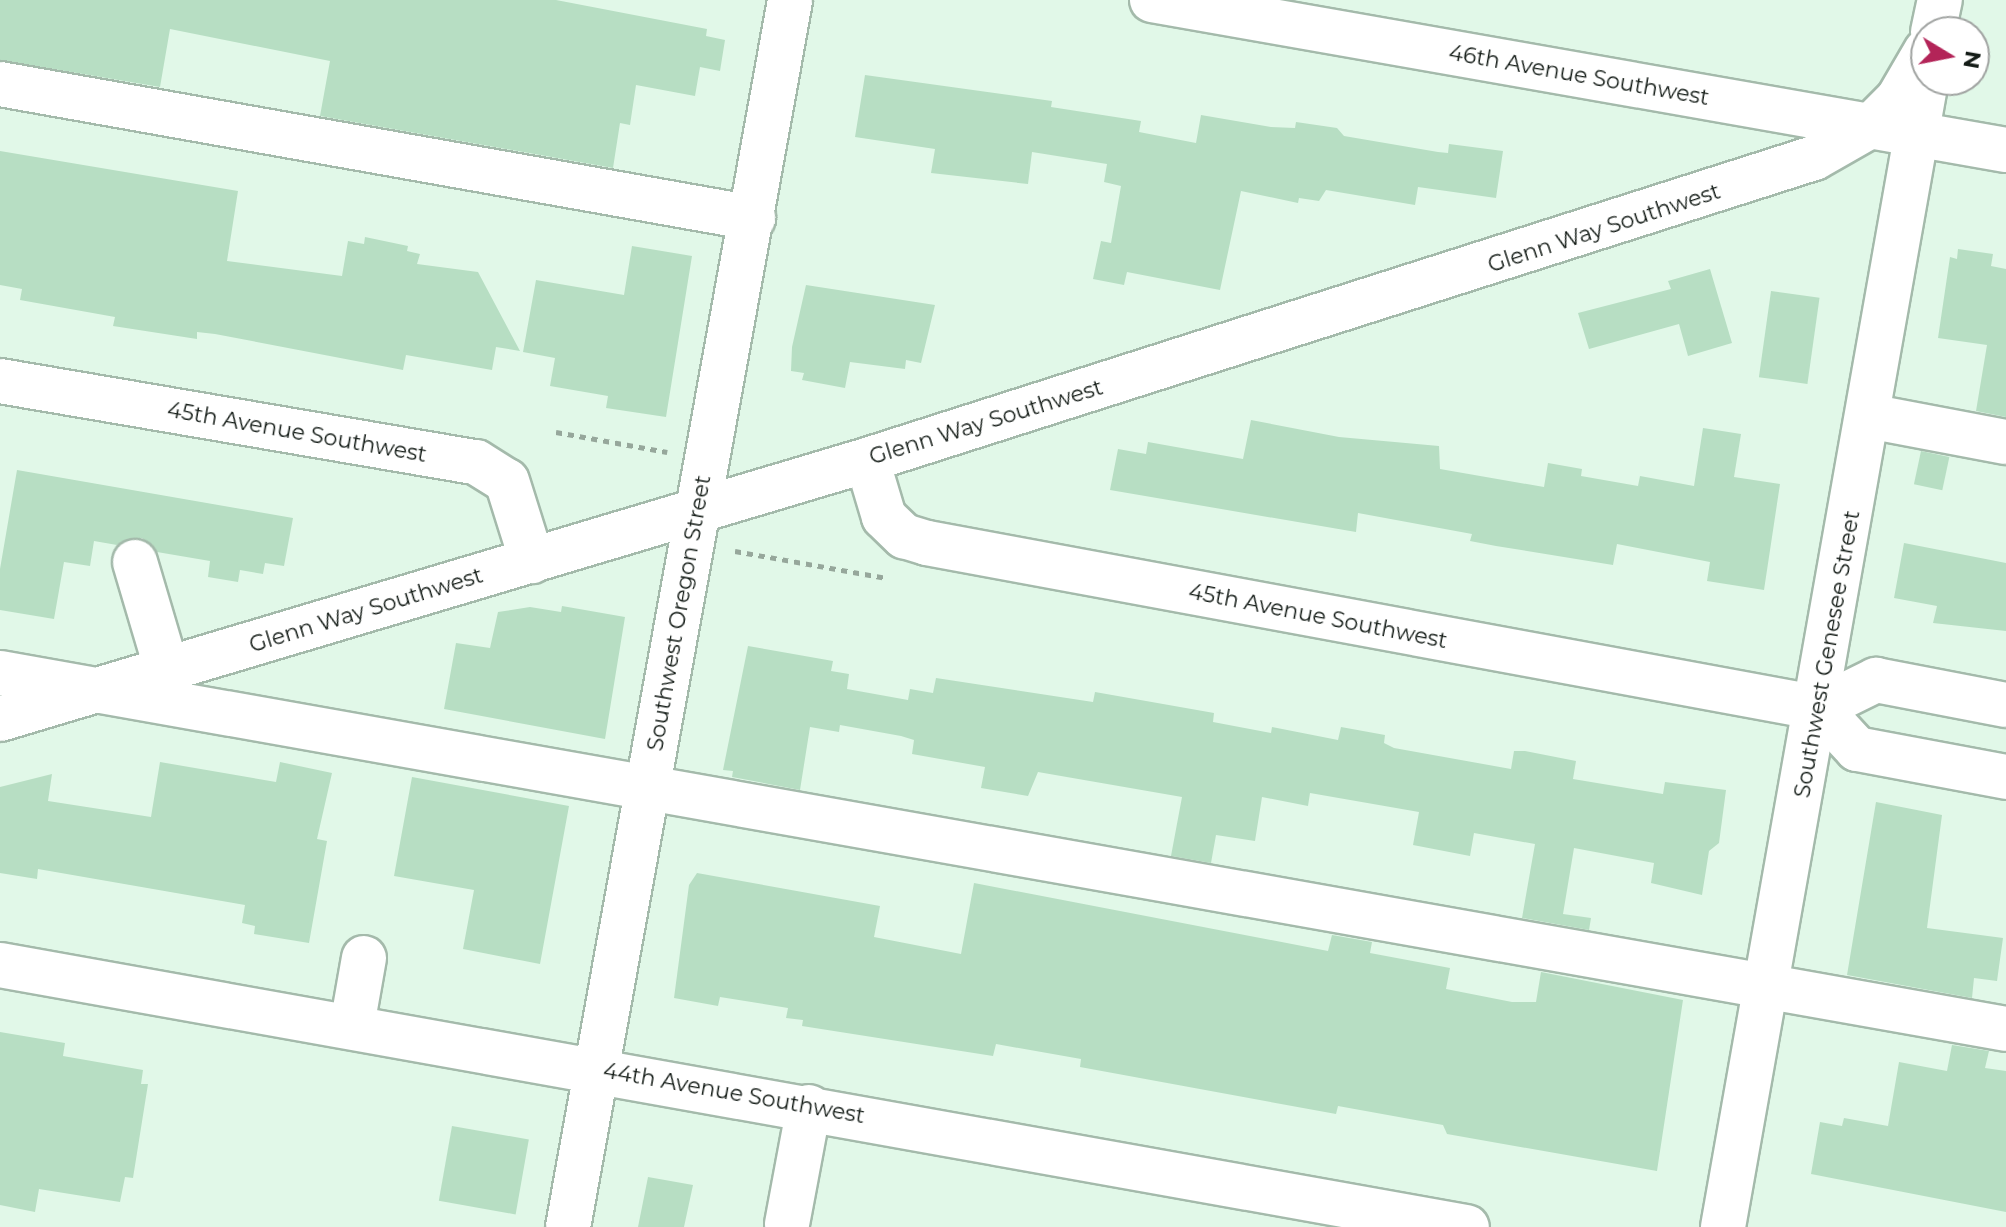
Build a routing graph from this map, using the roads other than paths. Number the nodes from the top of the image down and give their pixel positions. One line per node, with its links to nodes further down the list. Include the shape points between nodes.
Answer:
1 (790, 0): 9 (street, Southwest Oregon Street)
2 (1152, 0): 6 (street, 46th Avenue Southwest)
3 (1910, 78): 6 (street, Glenn Way Southwest)
4 (0, 84): 9 (street)
5 (1924, 96): 7 (street, Southwest Genesee Street)
6 (1872, 125): 7 (street, 46th Avenue Southwest); 13 (street, Glenn Way Southwest, via 1814,158 1688,202)
7 (1918, 133): 8 (street, 46th Avenue Southwest); 11 (street, Southwest Genesee Street)
8 (2006, 150)
9 (753, 218): 14 (street, Southwest Oregon Street)
10 (0, 381): 15 (street, 45th Avenue Southwest, via 476,462 507,481)
11 (1868, 416): 12 (street); 21 (street, Southwest Genesee Street)
12 (2006, 442)
13 (867, 460): 14 (street, Glenn Way Southwest); 21 (street, 45th Avenue Southwest, via 884,517 904,536 927,543)
14 (697, 512): 15 (street, Glenn Way Southwest); 24 (street, Southwest Oregon Street)
15 (532, 561): 17 (street, Glenn Way Southwest)
16 (135, 562): 17 (street)
17 (167, 670): 19 (street, Glenn Way Southwest)
18 (0, 673): 19 (street)
19 (96, 691): 22 (street, Glenn Way Southwest); 24 (street)
20 (2006, 705): 21 (street, via 1876,680)
21 (1819, 708): 23 (street, via 1857,749); 27 (street, Southwest Genesee Street)
22 (0, 719)
23 (2006, 777)
24 (647, 789): 27 (street); 30 (street, Southwest Oregon Street)
25 (364, 958): 28 (street)
26 (0, 965): 28 (street, 44th Avenue Southwest)
27 (1767, 984): 29 (street); 35 (street, Southwest Genesee Street)
28 (352, 1026): 30 (street, 44th Avenue Southwest)
29 (2006, 1029)
30 (596, 1068): 31 (street, 44th Avenue Southwest); 33 (street, Southwest Oregon Street)
31 (809, 1107): 32 (street); 34 (street, 44th Avenue Southwest)
32 (787, 1224)
33 (568, 1227)
34 (1467, 1227)
35 (1723, 1227)

